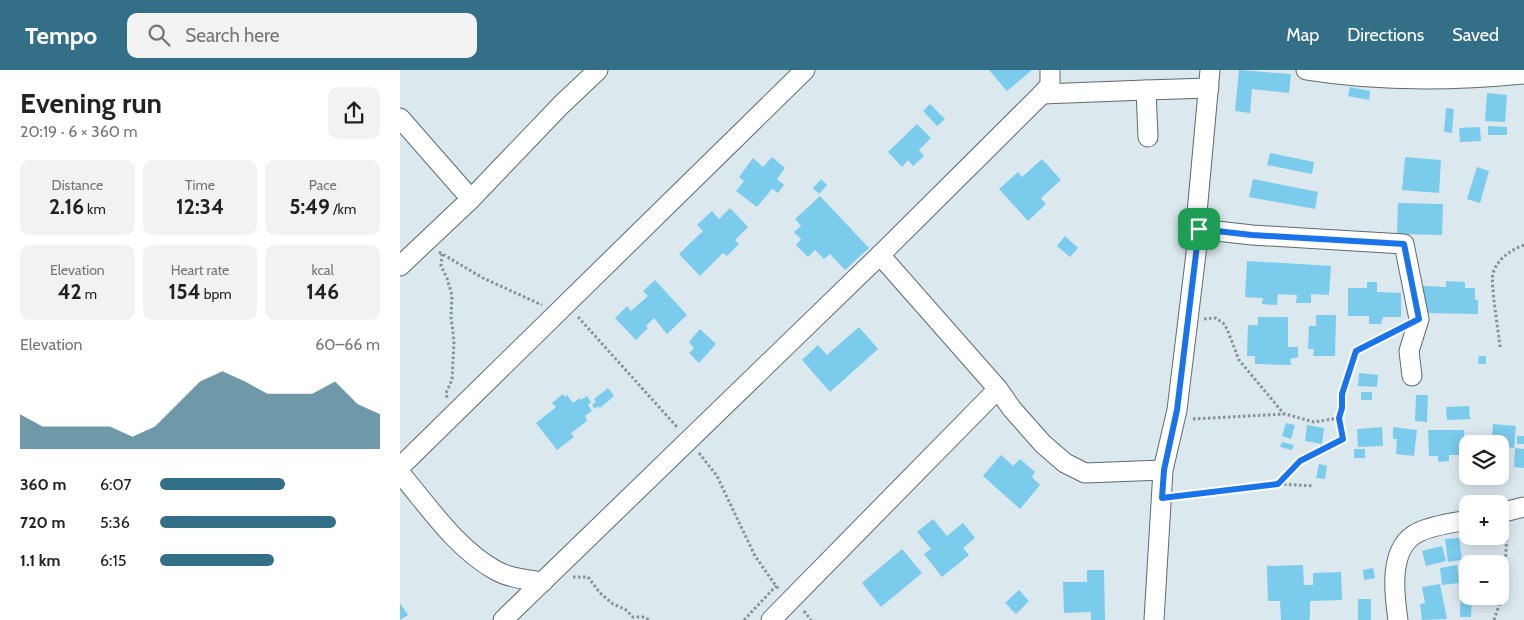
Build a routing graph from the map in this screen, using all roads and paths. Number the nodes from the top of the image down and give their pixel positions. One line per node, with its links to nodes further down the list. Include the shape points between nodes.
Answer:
1 (598, 70): 11 (street)
2 (805, 70): 18 (street)
3 (1050, 70): 8 (street, via 1050,85)
4 (1306, 70): 5 (street, via 1371,78 1425,80)
5 (1524, 74)
6 (1209, 79): 7 (street); 12 (street, via 1197,212)
7 (1146, 90): 8 (street); 10 (street)
8 (1042, 94): 16 (street)
9 (400, 118): 11 (street)
10 (1148, 137)
11 (470, 199): 13 (street)
12 (1199, 229): 19 (street, via 1404,244); 20 (street)
13 (425, 243): 15 (path); 17 (street)
14 (1524, 245): 21 (path, via 1511,250 1492,275)
15 (442, 254): 18 (path, via 483,278 545,307); 26 (path, via 442,266 452,295 454,341 452,380 446,394)
16 (880, 255): 23 (street); 28 (street)
17 (400, 265)
18 (567, 305): 26 (street); 28 (path)
19 (1419, 319): 22 (street, via 1409,351); 27 (path, via 1356,351 1342,394)
20 (1188, 321): 24 (street); 25 (path, via 1216,318 1223,323 1239,360)
21 (1500, 348)
22 (1412, 376)
23 (998, 389): 30 (street, via 1043,444 1065,463 1085,474); 38 (street)
24 (1177, 410): 25 (path, via 1188,418 1197,419); 30 (street)
25 (1285, 414): 27 (path, via 1314,422)
26 (448, 418): 29 (street)
27 (1339, 418): 32 (path, via 1343,439 1300,461)
28 (689, 440): 37 (street); 38 (path, via 717,476 755,556 776,586)
29 (400, 467)
30 (1164, 470): 34 (street)
31 (400, 473): 37 (street, via 464,548 496,570 524,579)
32 (1278, 484): 33 (path); 34 (path)
33 (1314, 486)
34 (1162, 498): 43 (street)
35 (1510, 511): 45 (path, via 1504,590)
36 (1459, 522): 44 (street, via 1418,532 1405,543 1397,560 1394,579)
37 (547, 578): 39 (street); 40 (path, via 588,577 600,594 613,604 633,617)
38 (794, 598): 41 (street); 42 (path)
39 (503, 620)
40 (650, 620)
41 (771, 620)
42 (812, 620)
43 (1154, 620)
44 (1398, 620)
45 (1494, 620)

